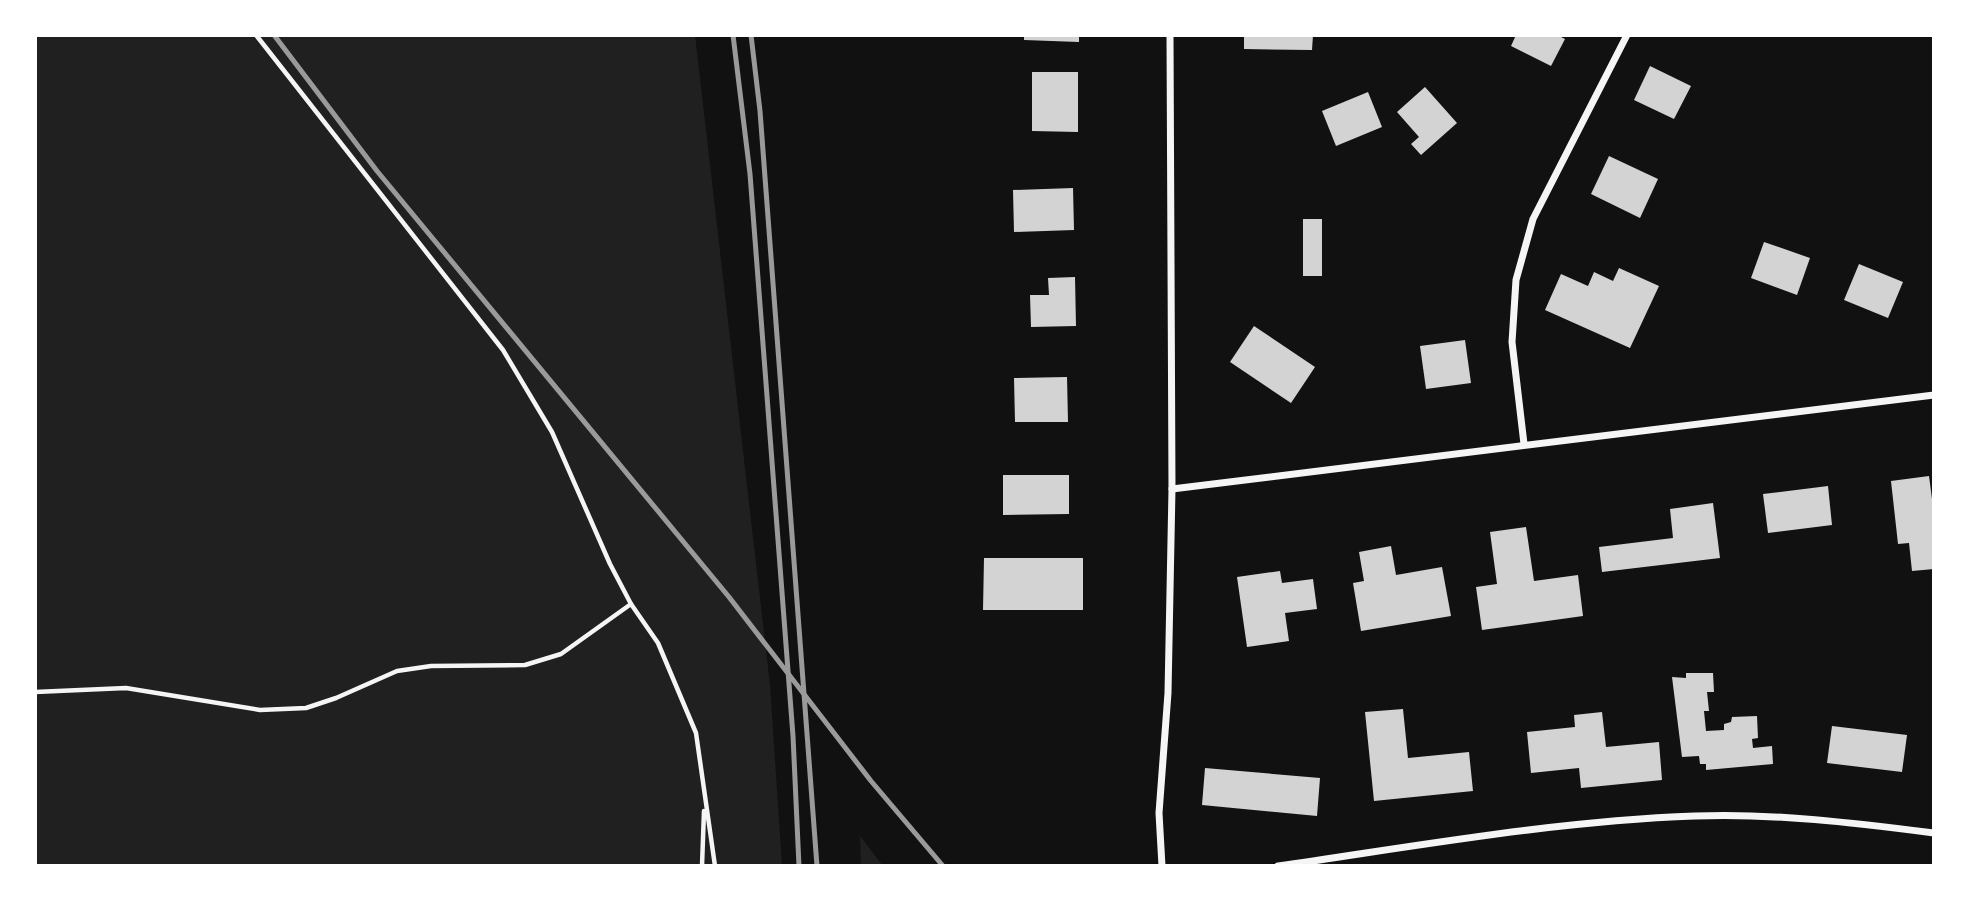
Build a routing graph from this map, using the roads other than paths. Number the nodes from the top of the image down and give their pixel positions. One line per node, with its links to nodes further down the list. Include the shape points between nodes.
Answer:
1 (1170, 35): 5 (street)
2 (1627, 35): 4 (street, via 1533,219 1516,280 1512,342)
3 (1934, 395): 4 (street)
4 (1524, 444): 5 (street)
5 (1172, 489): 7 (street, via 1168,693 1159,813)
6 (1934, 833): 8 (street, via 1827,820 1698,816 1567,824)
7 (1162, 866)
8 (1278, 866)

